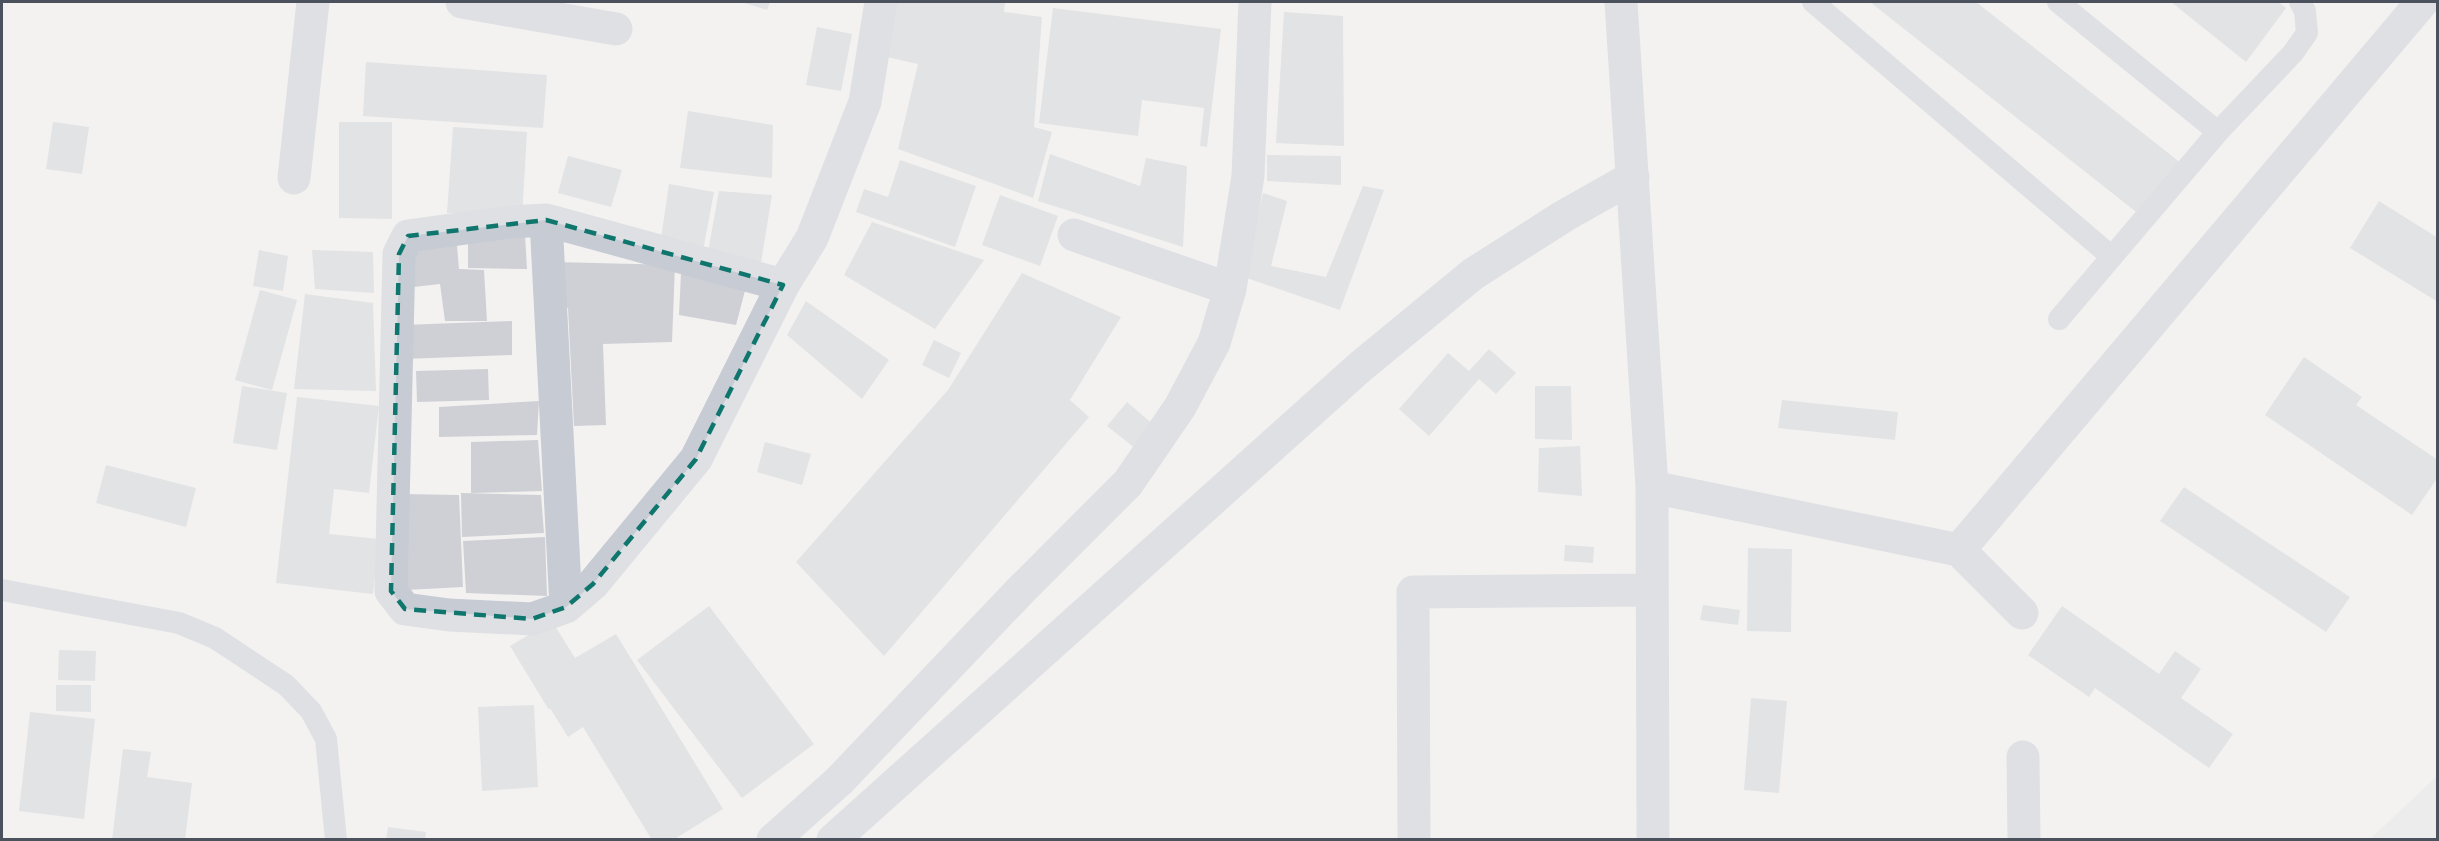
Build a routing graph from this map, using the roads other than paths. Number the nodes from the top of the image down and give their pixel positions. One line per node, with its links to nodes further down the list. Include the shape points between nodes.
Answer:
1 (313, 2): 13 (street)
2 (462, 2): 10 (street)
3 (881, 2): 17 (street, via 865,102 812,238)
4 (1255, 2): 18 (street, via 1248,176)
5 (1621, 2): 12 (street)
6 (1813, 2): 16 (lane)
7 (2058, 2): 11 (lane)
8 (2300, 2): 11 (lane, via 2307,33)
9 (2422, 2): 21 (street)
10 (616, 29)
11 (2218, 132): 16 (lane)
12 (1633, 177): 20 (street); 29 (street, via 1473,274 1368,359)
13 (294, 178)
14 (546, 220): 17 (street); 24 (street); 24 (street, via 408,236 399,254 391,591 405,609 449,615 532,619)
15 (1074, 235): 18 (street)
16 (2112, 257): 19 (lane)
17 (783, 285): 24 (street, via 696,459 593,585)
18 (1230, 290): 28 (street, via 1214,342 1180,406 1128,483 839,781)
19 (2059, 319)
20 (1652, 487): 21 (street); 23 (street)
21 (1959, 550): 25 (street)
22 (2, 590): 27 (lane, via 178,623 215,639 286,685 311,711 326,739)
23 (1652, 590): 30 (street, via 1413,592); 31 (street)
24 (566, 607)
25 (2022, 613)
26 (2023, 758): 32 (street)
27 (336, 840)
28 (773, 840)
29 (832, 840)
30 (1414, 840)
31 (1653, 840)
32 (2024, 840)

